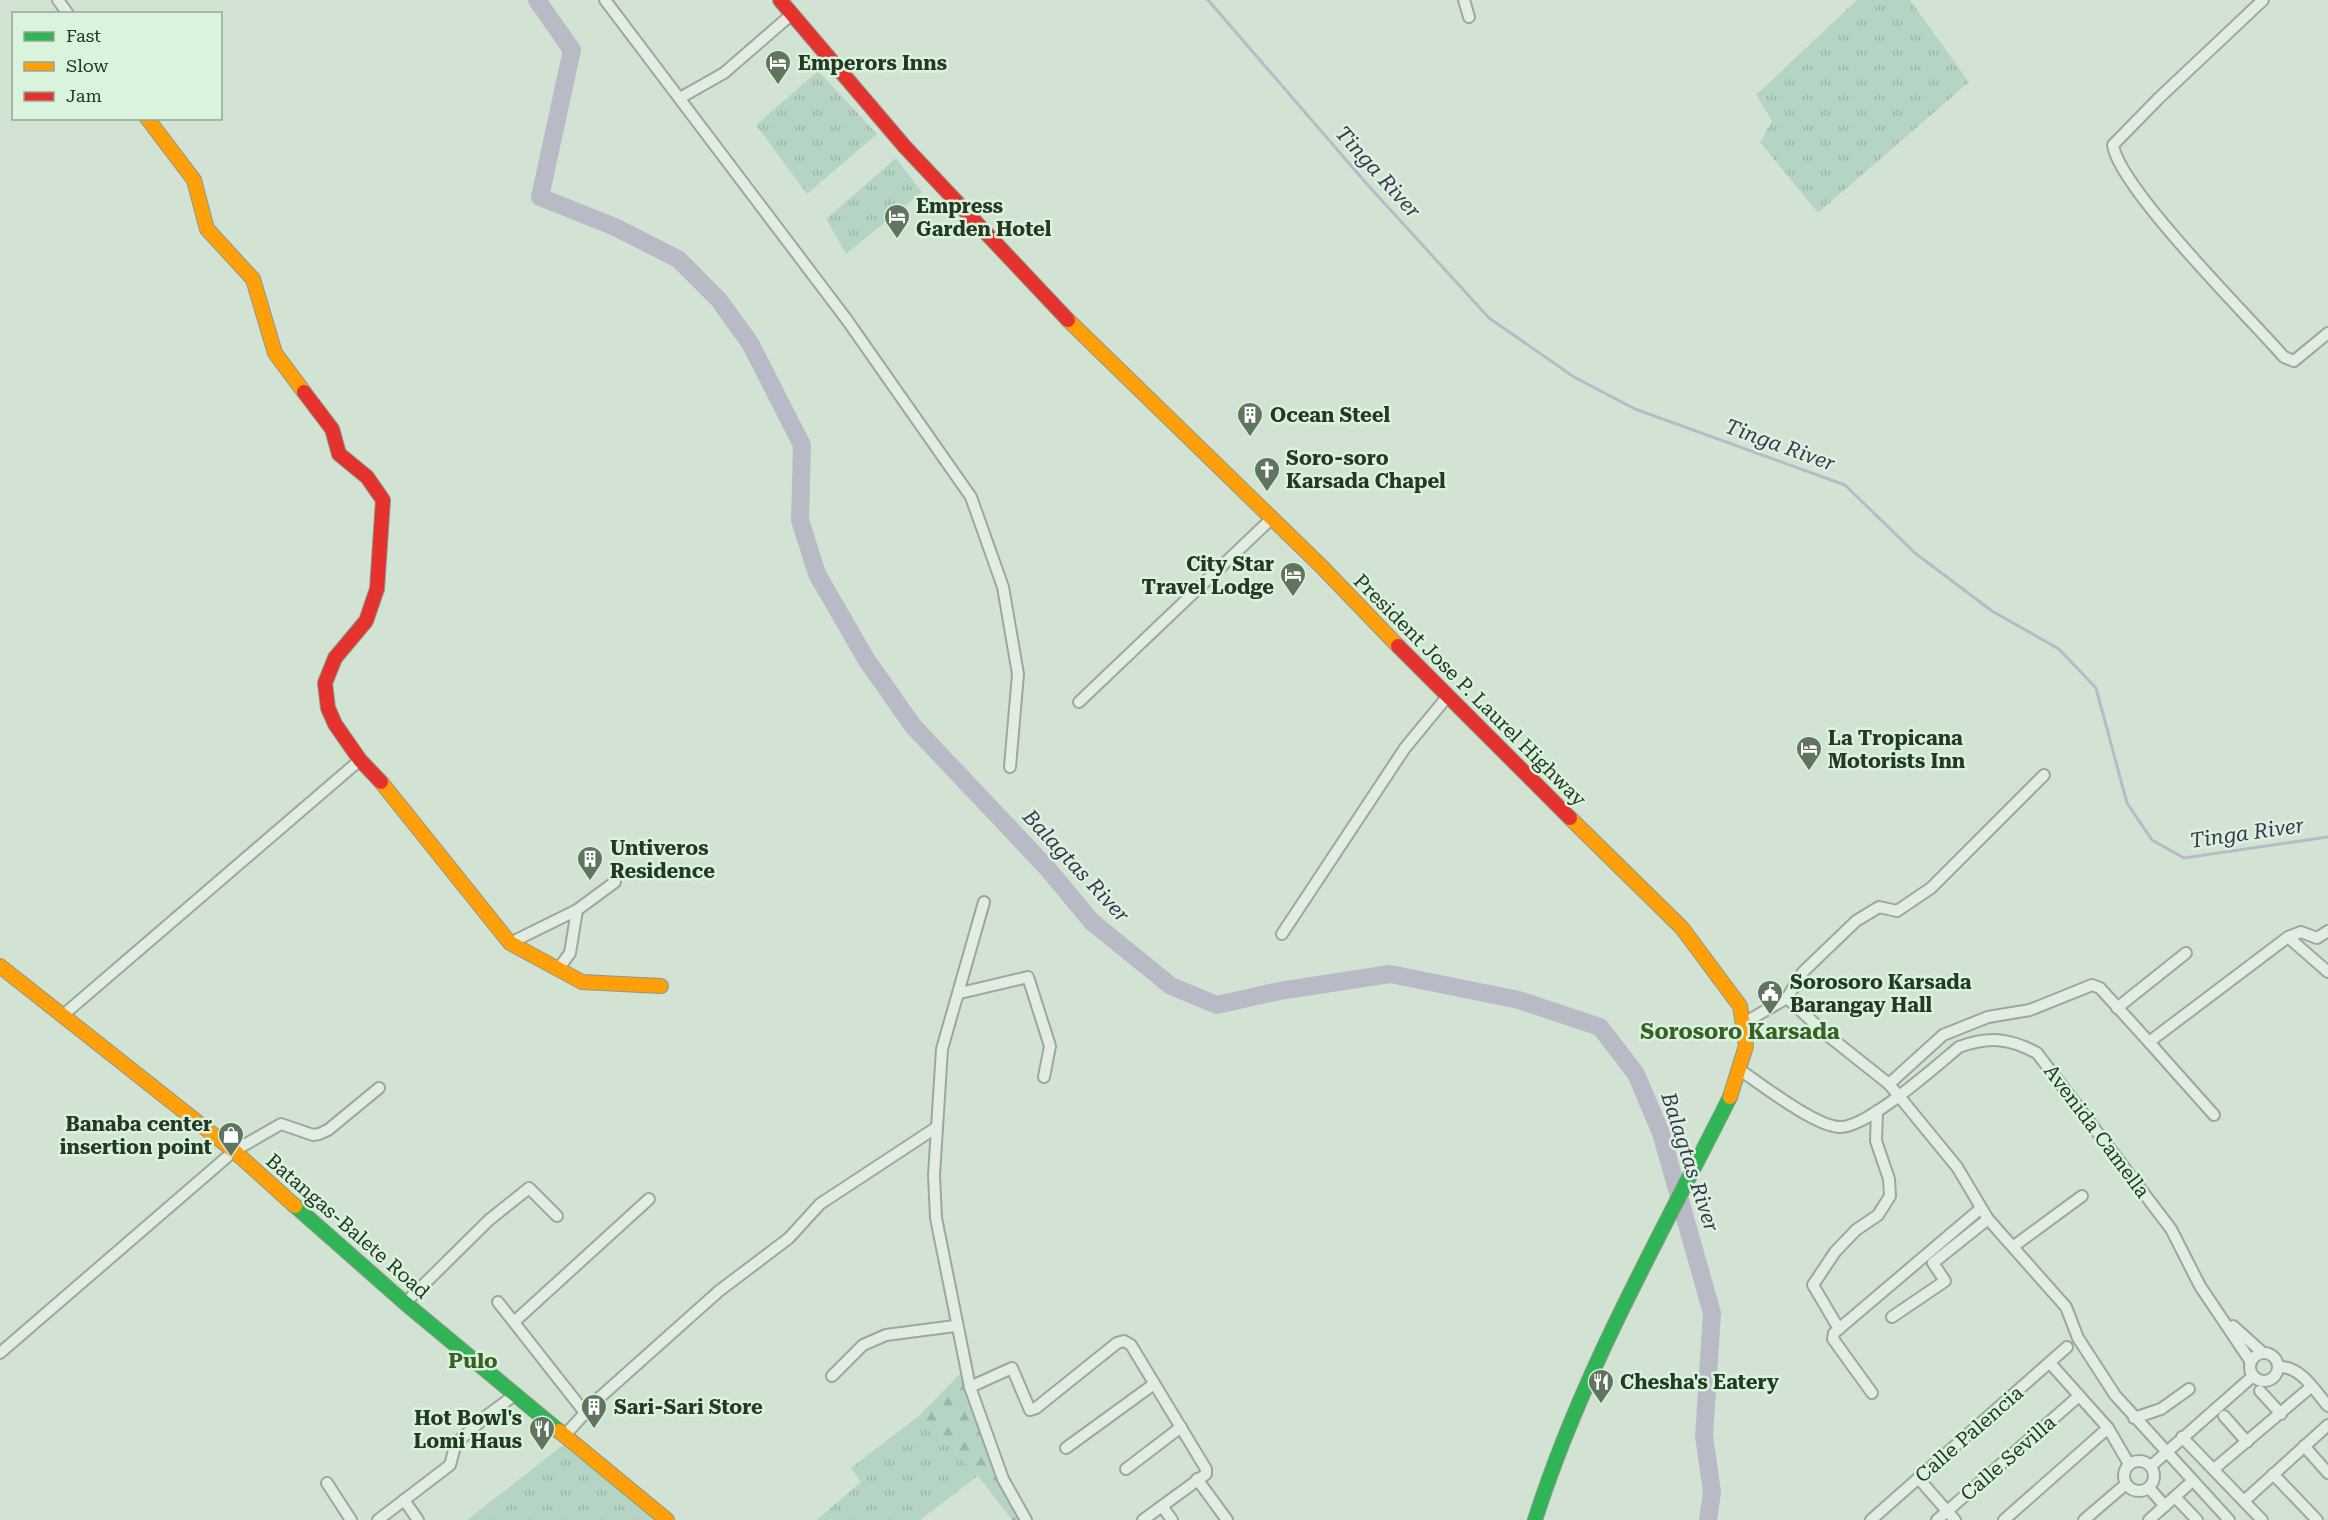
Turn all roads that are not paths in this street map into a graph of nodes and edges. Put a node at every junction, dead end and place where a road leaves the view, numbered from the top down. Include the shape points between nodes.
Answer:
1 (605, 0) edge
2 (780, 0) edge
3 (1464, 0) edge
4 (2263, 0) edge
5 (792, 14) junction
6 (1469, 17) dead end
7 (680, 98) junction
8 (149, 120) edge
9 (2328, 333) edge
10 (1270, 519) junction
11 (1447, 697) junction
12 (1079, 702) dead end
13 (360, 760) junction
14 (1010, 767) dead end
15 (2044, 775) dead end
16 (615, 882) dead end
17 (984, 902) dead end
18 (577, 910) junction
19 (2328, 931) edge
20 (1282, 934) dead end
21 (2288, 937) junction
22 (510, 943) junction
23 (2186, 953) dead end
24 (0, 966) edge
25 (559, 968) junction
26 (2328, 972) edge
27 (661, 986) dead end
28 (960, 993) junction
29 (1787, 998) junction
30 (2117, 1008) junction
31 (62, 1016) junction
32 (1744, 1023) junction
33 (2149, 1042) junction
34 (1740, 1070) junction
35 (1044, 1077) dead end
36 (1889, 1084) junction
37 (379, 1088) dead end
38 (1898, 1095) junction
39 (1877, 1111) junction
40 (2214, 1115) dead end
41 (937, 1127) junction
42 (234, 1151) junction
43 (2082, 1196) dead end
44 (649, 1199) dead end
45 (1980, 1209) junction
46 (557, 1216) dead end
47 (1988, 1219) junction
48 (2014, 1246) junction
49 (498, 1302) dead end
50 (405, 1303) junction
51 (1892, 1317) dead end
52 (2224, 1318) junction
53 (514, 1322) junction
54 (955, 1326) junction
55 (1839, 1329) junction
56 (2067, 1347) dead end
57 (0, 1353) edge
58 (2263, 1353) junction
59 (2251, 1362) junction
60 (2050, 1364) junction
61 (2279, 1367) junction
62 (832, 1376) dead end
63 (2253, 1376) junction
64 (1154, 1384) junction
65 (970, 1387) junction
66 (2312, 1387) junction
67 (2189, 1389) dead end
68 (2260, 1391) dead end
69 (1872, 1393) dead end
70 (516, 1394) junction
71 (2079, 1396) junction
72 (2328, 1406) edge
73 (586, 1414) junction
74 (2281, 1414) junction
75 (2224, 1416) dead end
76 (2134, 1418) junction
77 (2328, 1425) edge
78 (1181, 1427) junction
79 (2108, 1428) junction
80 (564, 1436) junction
81 (2182, 1437) junction
82 (2247, 1442) junction
83 (2304, 1446) junction
84 (1066, 1448) dead end
85 (2164, 1453) junction
86 (2129, 1464) junction
87 (2151, 1466) junction
88 (1126, 1469) dead end
89 (2214, 1469) junction
90 (2328, 1473) edge
91 (2274, 1474) junction
92 (1197, 1479) junction
93 (1919, 1479) junction
94 (327, 1484) dead end
95 (2126, 1484) junction
96 (2188, 1485) dead end
97 (2149, 1488) junction
98 (2175, 1497) junction
99 (404, 1500) junction
100 (2244, 1501) junction
101 (1162, 1506) junction
102 (2165, 1506) junction
103 (1947, 1511) junction
104 (351, 1520) edge
105 (378, 1520) edge
106 (418, 1520) edge
107 (667, 1520) edge
108 (1026, 1520) edge
109 (1143, 1520) edge
110 (1172, 1520) edge
111 (1227, 1520) edge
112 (1535, 1520) edge
113 (1871, 1520) edge
114 (1937, 1520) edge
115 (1955, 1520) edge
116 (2004, 1520) edge
117 (2084, 1520) edge
118 (2149, 1520) edge
119 (2197, 1520) edge
120 (2229, 1520) edge
121 (2262, 1520) edge
122 (2317, 1520) edge

1 - 7 street
2 - 5 main road, President Jose P. Laurel Highway
3 - 6 street
4 - 9 street via 2113,146 2114,156 2178,240 2284,357 2294,361
5 - 7 street via 724,73
5 - 10 main road, President Jose P. Laurel Highway via 1001,252
7 - 14 street via 847,320 971,497 1003,587 1018,674
8 - 13 main road via 194,180 207,229 253,279 275,353 332,429 339,454 367,477 383,500 377,589 366,621 335,658 325,683 328,708
10 - 11 main road, President Jose P. Laurel Highway via 1321,566
10 - 12 street
11 - 20 street via 1405,748
11 - 32 main road, President Jose P. Laurel Highway via 1682,928 1740,1006
13 - 22 main road via 387,788
13 - 31 street
15 - 29 street via 1931,888 1897,911 1879,907 1856,921 1803,972
16 - 18 street
17 - 28 street
18 - 22 street
18 - 25 street via 570,953
19 - 21 street via 2317,938 2301,932
21 - 26 street
21 - 33 street
22 - 25 main road
23 - 30 street
24 - 31 main road, Batangas-Balete Road
25 - 27 main road via 582,982
28 - 35 street via 1028,977 1050,1046
28 - 41 street via 942,1049
29 - 32 street
29 - 36 street
30 - 33 street
30 - 36 street via 2100,988 2092,985 2030,1010 1988,1017 1942,1035
31 - 42 main road, Batangas-Balete Road
32 - 34 main road, President Jose P. Laurel Highway via 1746,1046
33 - 40 street
34 - 39 street, Avenida Camella via 1820,1122 1839,1127 1853,1125
34 - 112 main road, President Jose P. Laurel Highway via 1555,1457
36 - 38 street
37 - 42 street via 328,1130 313,1135 281,1124
38 - 39 street, Avenida Camella
38 - 45 street via 1957,1167
38 - 52 street, Avenida Camella via 1959,1047 1974,1041 2007,1040 2037,1053 2171,1229 2200,1286
39 - 55 street via 1876,1142 1889,1179 1890,1196 1878,1215 1835,1252 1813,1285
41 - 54 street via 936,1218
41 - 73 street via 820,1204 789,1238 719,1292
42 - 50 main road, Batangas-Balete Road
42 - 57 street
43 - 48 street
44 - 53 street
45 - 47 street
45 - 55 street
46 - 50 street via 530,1188 489,1220
47 - 48 street
47 - 51 street via 1933,1263 1946,1281
48 - 76 street via 2066,1306 2078,1338 2097,1370
49 - 53 street
50 - 70 main road, Batangas-Balete Road
52 - 58 street, Avenida Camella
52 - 59 street, Avenida Camella
53 - 73 street
54 - 62 street via 886,1335 863,1345
54 - 65 street
55 - 69 street via 1833,1339
56 - 60 street, Calle Palencia
58 - 59 street
58 - 61 street via 2275,1357
59 - 63 street
60 - 71 street
60 - 93 street, Calle Palencia
61 - 63 street via 2269,1381
61 - 66 street via 2293,1369
63 - 81 street
64 - 65 street via 1124,1341 1117,1342 1030,1410 1012,1368
64 - 78 street
64 - 84 street
65 - 108 street via 1003,1479
66 - 72 street
66 - 74 street
67 - 76 street via 2161,1409
68 - 74 street
70 - 80 main road, Batangas-Balete Road
70 - 99 street via 456,1443 450,1465
71 - 79 street
71 - 103 street, Calle Sevilla
73 - 80 street
74 - 82 street
75 - 82 street
76 - 85 street
77 - 83 street
78 - 88 street
78 - 92 street via 1206,1469 1206,1474
79 - 86 street
79 - 116 street
80 - 107 main road, Batangas-Balete Road
81 - 85 street
81 - 89 street
82 - 89 street
83 - 90 street
83 - 91 street
85 - 87 street
85 - 120 street
86 - 87 street via 2140,1460
86 - 95 street via 2125,1470
87 - 97 street via 2155,1478
89 - 100 street
91 - 100 street
91 - 122 street
92 - 101 street
92 - 111 street
93 - 103 street
93 - 113 street, Calle Palencia
94 - 104 street
95 - 97 street via 2135,1491
95 - 117 street
96 - 98 street
97 - 102 street
98 - 102 street
98 - 119 street
99 - 105 street
99 - 106 street
100 - 121 street
101 - 109 street
101 - 110 street
102 - 118 street
103 - 114 street, Calle Sevilla
103 - 115 street

